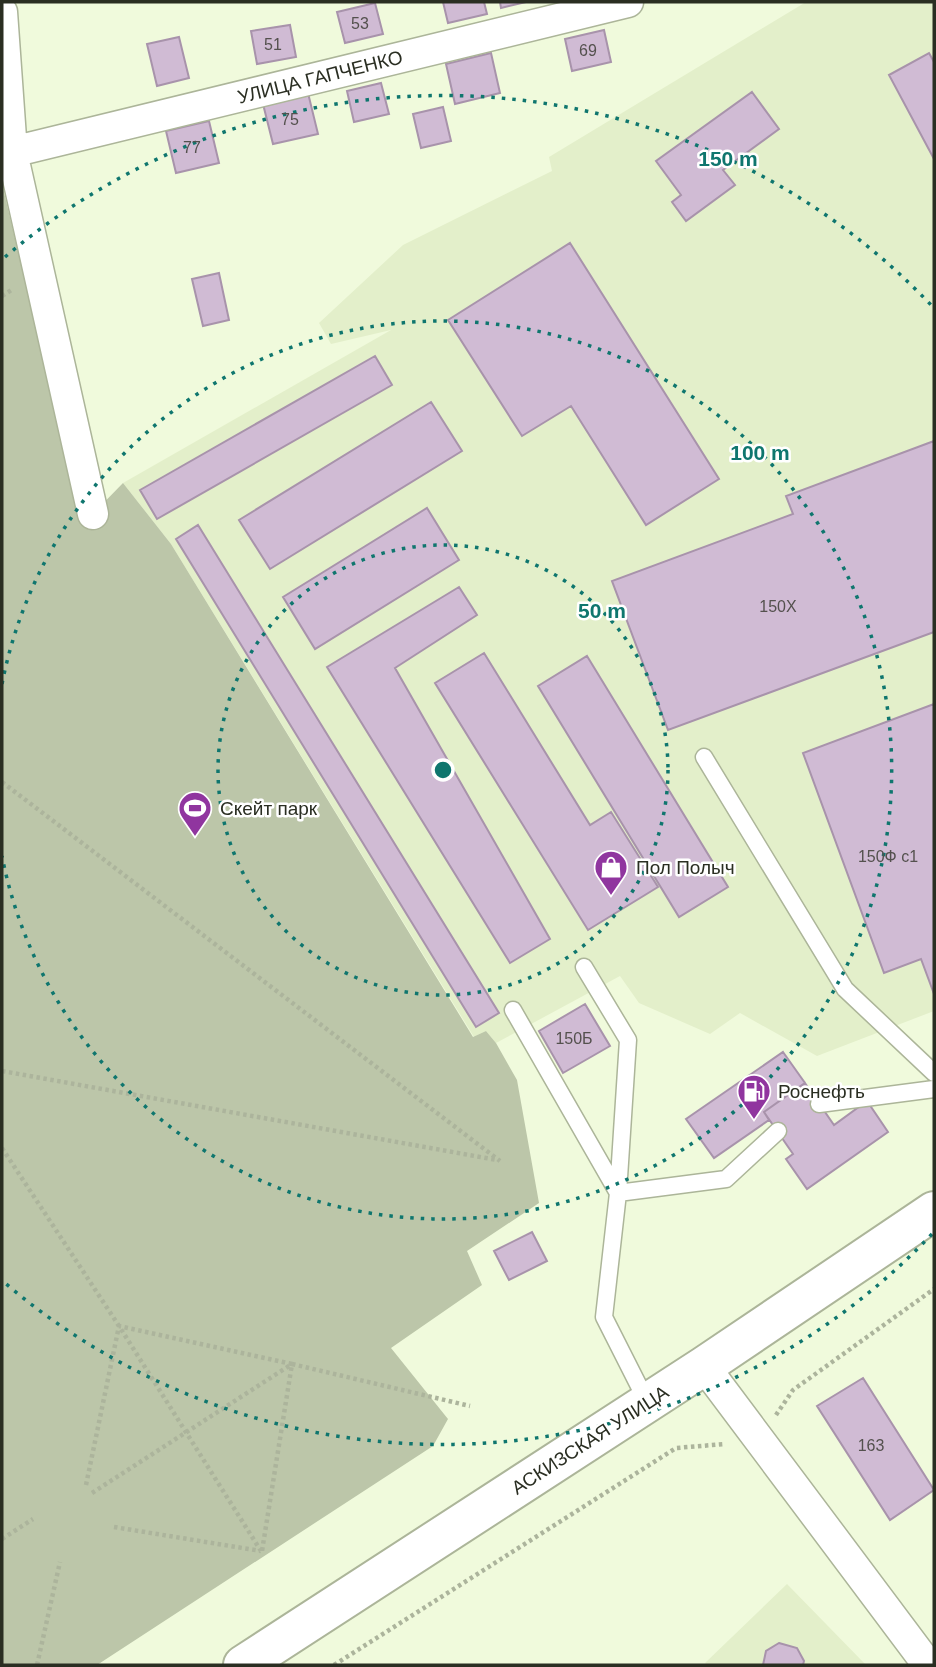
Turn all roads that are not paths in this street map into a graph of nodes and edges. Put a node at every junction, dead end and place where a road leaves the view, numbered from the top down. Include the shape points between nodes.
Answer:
1 (628, 2) edge
2 (2, 12) edge
3 (12, 152) junction
4 (93, 514) dead end
5 (704, 757) dead end
6 (584, 967) dead end
7 (513, 1010) dead end
8 (934, 1073) edge
9 (934, 1089) edge
10 (819, 1104) dead end
11 (778, 1131) dead end
12 (618, 1193) junction
13 (934, 1211) edge
14 (704, 1366) junction
15 (648, 1403) junction
16 (243, 1665) edge
17 (928, 1665) edge

1 - 3 street, УЛИЦА ГАПЧЕНКО
2 - 3 street
3 - 4 street
5 - 8 lane via 845,989
6 - 12 lane via 628,1040
7 - 12 lane
9 - 10 lane
11 - 12 lane via 726,1179
12 - 15 lane via 604,1317
13 - 14 main road, АСКИЗСКАЯ УЛИЦА
14 - 15 main road, АСКИЗСКАЯ УЛИЦА
14 - 17 street
15 - 16 main road, АСКИЗСКАЯ УЛИЦА

